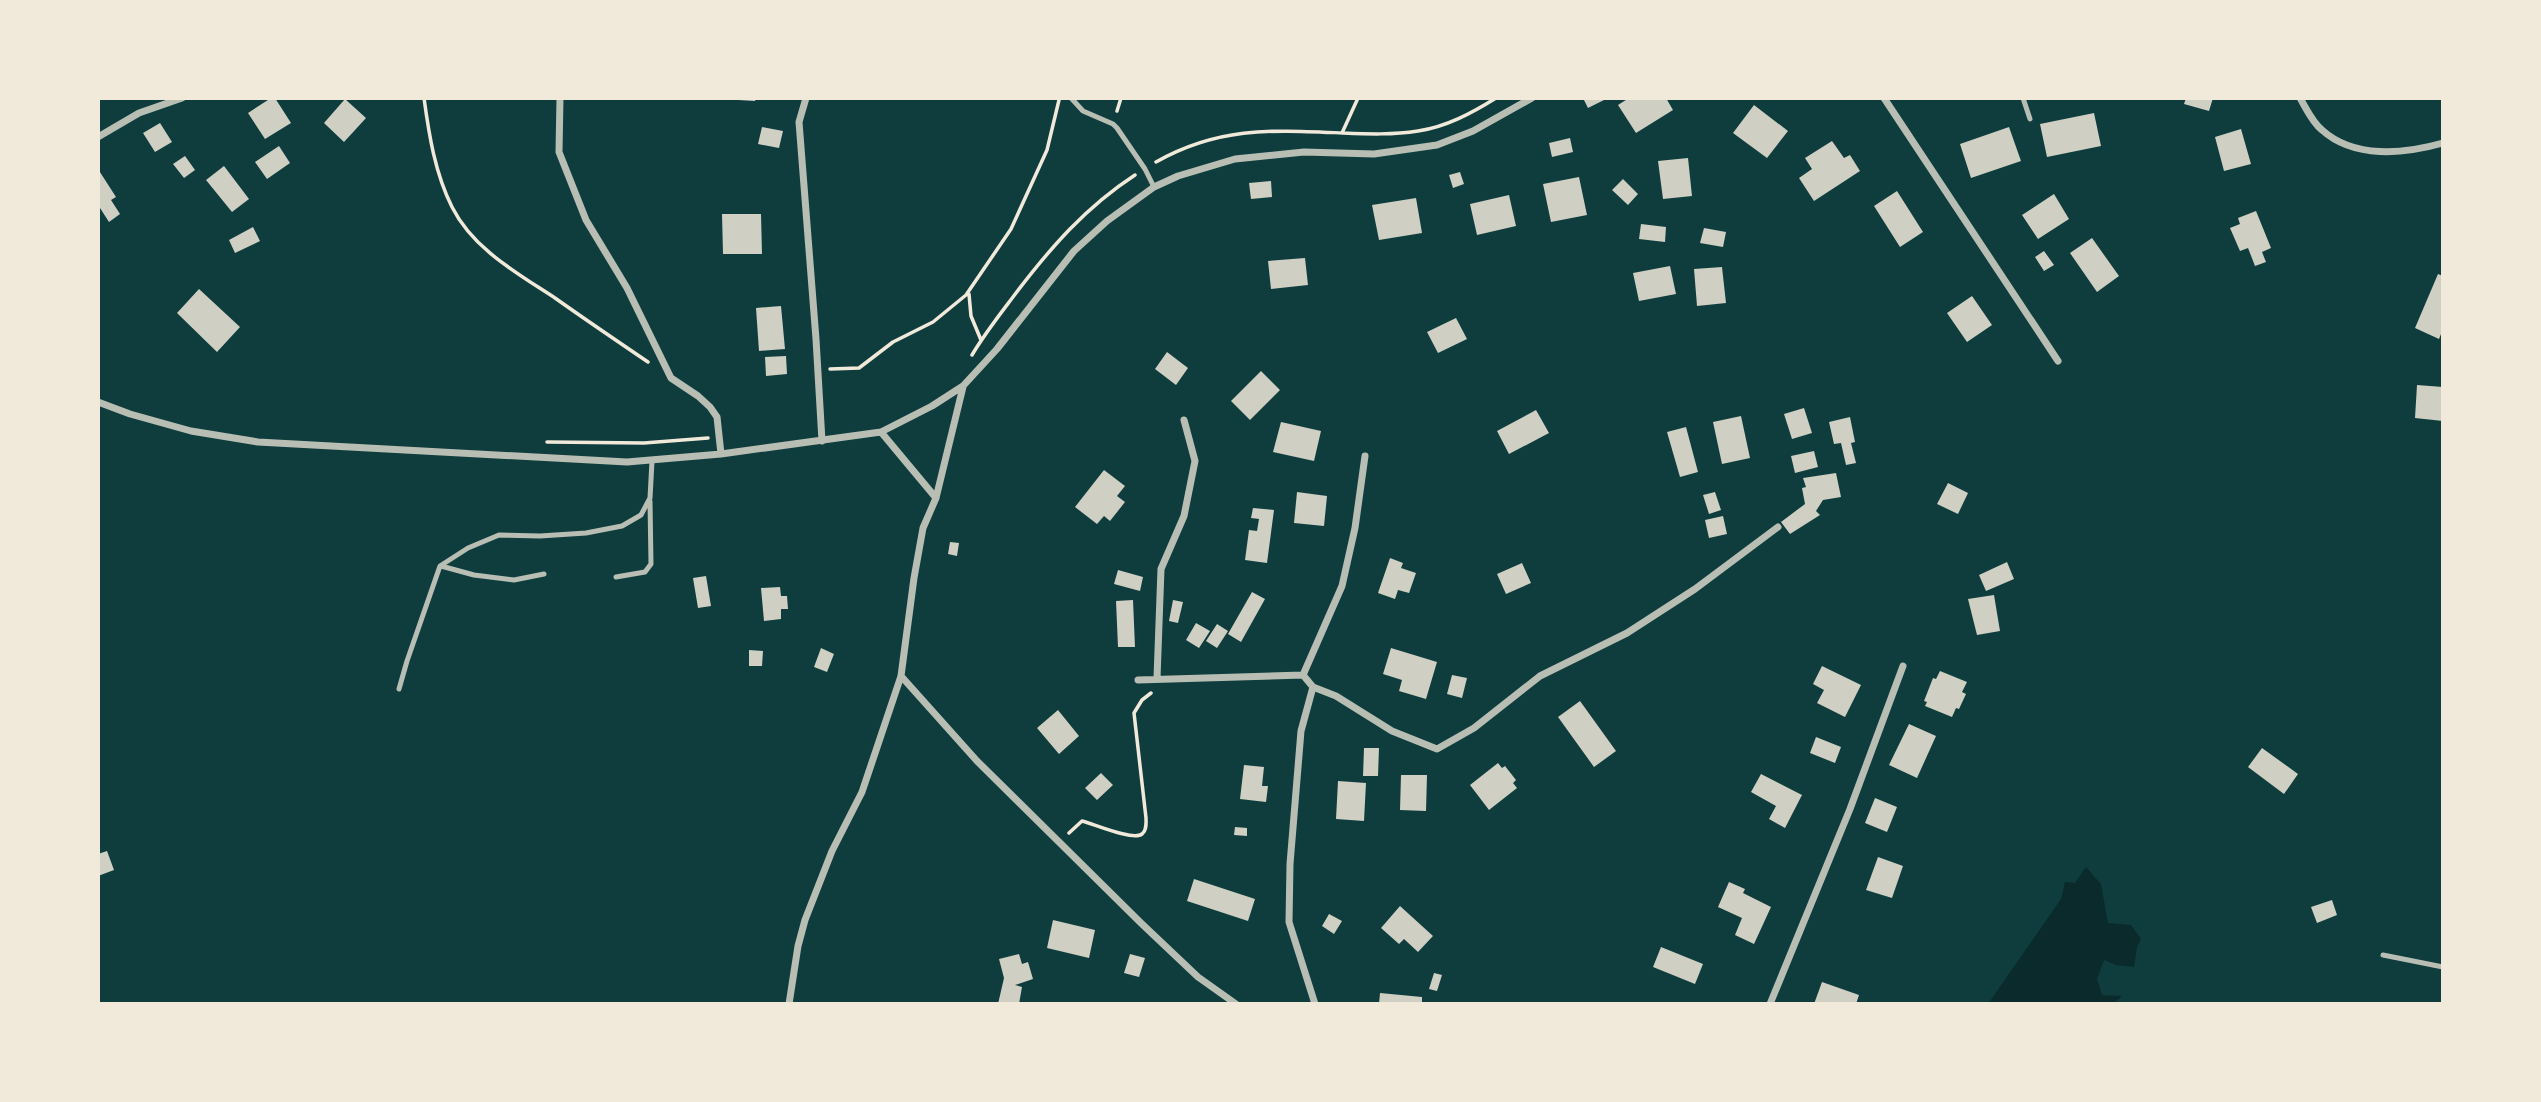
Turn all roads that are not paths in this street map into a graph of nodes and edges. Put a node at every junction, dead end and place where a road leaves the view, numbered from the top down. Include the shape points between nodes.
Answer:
1 (183, 98) edge
2 (560, 98) edge
3 (806, 98) edge
4 (1071, 98) edge
5 (1532, 98) edge
6 (1884, 98) edge
7 (2023, 98) edge
8 (2300, 98) edge
9 (2030, 119) dead end
10 (98, 137) edge
11 (2443, 143) edge
12 (1154, 187) junction
13 (2058, 361) dead end
14 (963, 386) junction
15 (98, 402) edge
16 (1184, 421) dead end
17 (881, 432) junction
18 (822, 441) junction
19 (721, 454) junction
20 (1365, 456) dead end
21 (652, 460) junction
22 (650, 498) junction
23 (936, 498) junction
24 (1778, 527) dead end
25 (440, 566) junction
26 (544, 574) dead end
27 (616, 577) dead end
28 (1903, 666) dead end
29 (1303, 675) junction
30 (901, 676) junction
31 (1157, 678) junction
32 (1138, 680) dead end
33 (1313, 687) junction
34 (400, 689) dead end
35 (2383, 956) dead end
36 (2443, 967) edge
37 (789, 1004) edge
38 (1236, 1004) edge
39 (1315, 1004) edge
40 (1770, 1004) edge

1 - 10 street via 139,113
2 - 19 street via 559,152 586,220 627,288 671,378 717,417
3 - 18 street via 799,122
4 - 12 lane via 1083,111 1113,124
5 - 12 street via 1437,145 1374,154 1304,152 1235,159
6 - 13 street
7 - 9 lane
8 - 11 street via 2320,130 2345,146 2372,151
12 - 14 street via 1074,251
14 - 17 street
14 - 23 street
15 - 21 street via 191,431 258,442
16 - 31 street via 1195,461 1184,516 1161,569
17 - 18 street
17 - 23 street
18 - 19 street
19 - 21 street
20 - 29 street via 1342,586
21 - 22 lane
22 - 25 lane via 641,515 622,526 586,533 499,535
22 - 27 lane via 651,564 645,572
23 - 30 street via 923,528
24 - 33 street via 1695,589 1627,633 1540,676 1474,728 1437,749 1392,731
25 - 26 lane via 514,580
25 - 34 lane
28 - 40 street
29 - 31 street
29 - 33 street
30 - 37 street via 862,792 805,920
30 - 38 street via 977,761 1198,977
31 - 32 street
33 - 39 street via 1301,731 1289,922
35 - 36 lane

